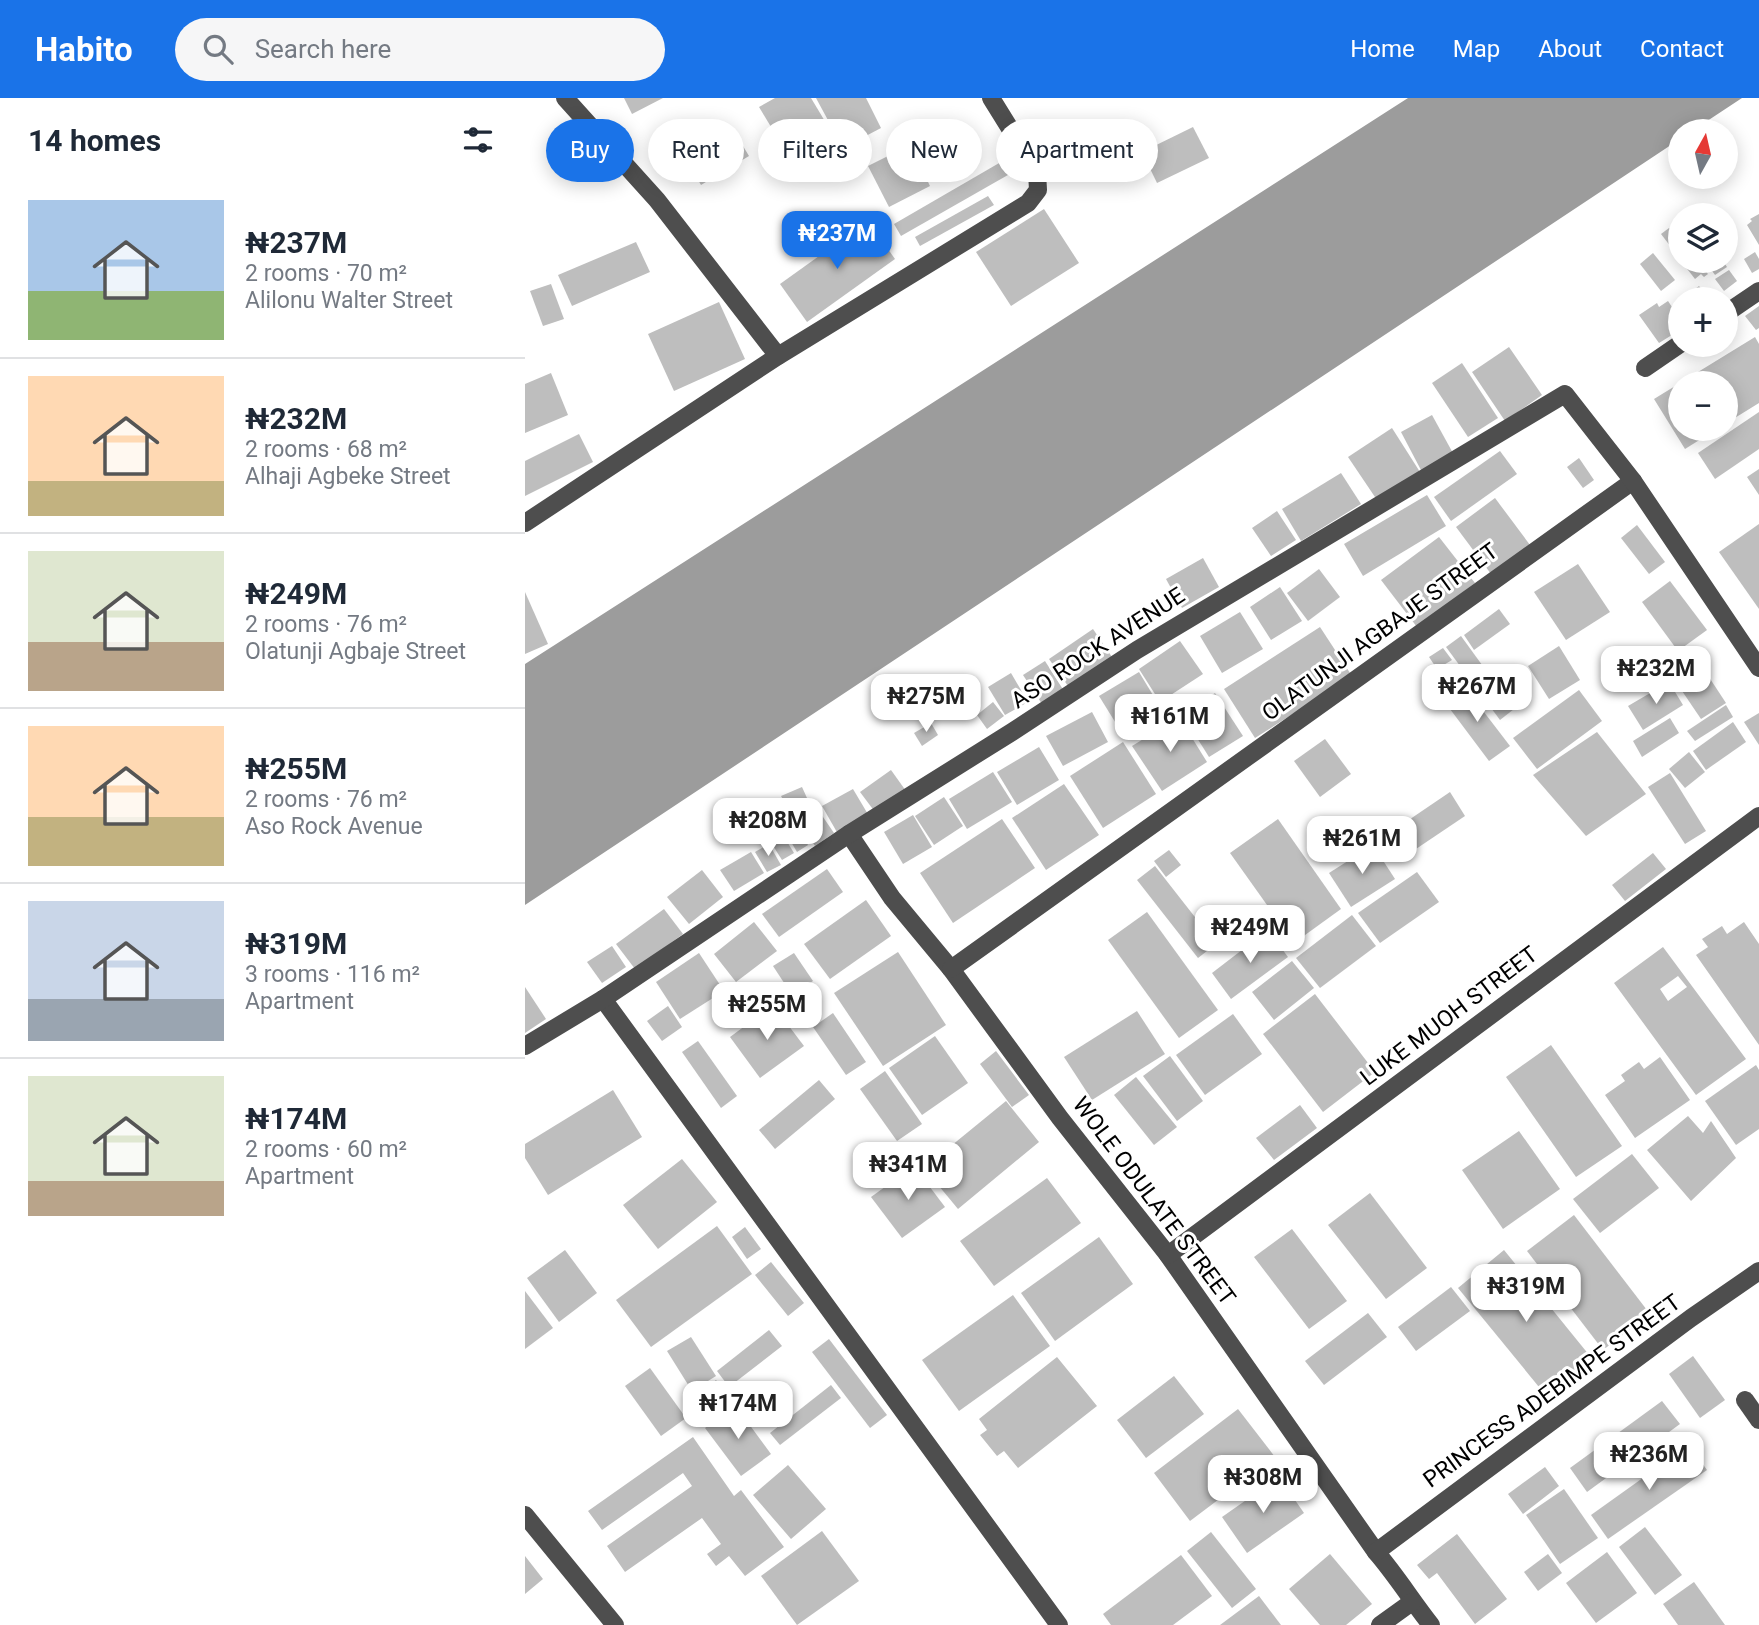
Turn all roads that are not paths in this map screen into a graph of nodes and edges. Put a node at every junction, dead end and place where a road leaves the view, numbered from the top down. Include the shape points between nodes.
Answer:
1 (565, 98) edge
2 (991, 98) edge
3 (1759, 291) edge
4 (1738, 305) edge
5 (1668, 352) edge
6 (778, 356) junction
7 (1645, 368) dead end
8 (1633, 481) junction
9 (525, 523) edge
10 (1759, 668) edge
11 (1759, 816) edge
12 (849, 834) junction
13 (951, 970) junction
14 (603, 999) junction
15 (525, 1046) edge
16 (1168, 1255) junction
17 (1759, 1271) edge
18 (1745, 1400) dead end
19 (1759, 1420) edge
20 (525, 1515) edge
21 (1376, 1552) junction
22 (1412, 1602) junction
23 (615, 1625) edge
24 (1059, 1625) edge
25 (1380, 1625) edge
26 (1431, 1625) edge

1 - 6 street via 657,200
2 - 6 street via 1037,172 1038,190 1028,203
3 - 4 street
5 - 7 street
6 - 9 street
8 - 10 street
8 - 12 street, ASO ROCK AVENUE via 1565,394 1136,650
8 - 13 street, OLATUNJI AGBAJE STREET
11 - 16 street, LUKE MUOH STREET
12 - 13 street, WOLE ODULATE STREET via 892,898
12 - 14 street, ASO ROCK AVENUE
13 - 16 street, WOLE ODULATE STREET
14 - 15 street, ASO ROCK AVENUE
14 - 24 street
16 - 21 street, WOLE ODULATE STREET
17 - 21 street, PRINCESS ADEBIMPE STREET
18 - 19 street
20 - 23 street
21 - 22 street, WOLE ODULATE STREET
22 - 25 street
22 - 26 street, WOLE ODULATE STREET

